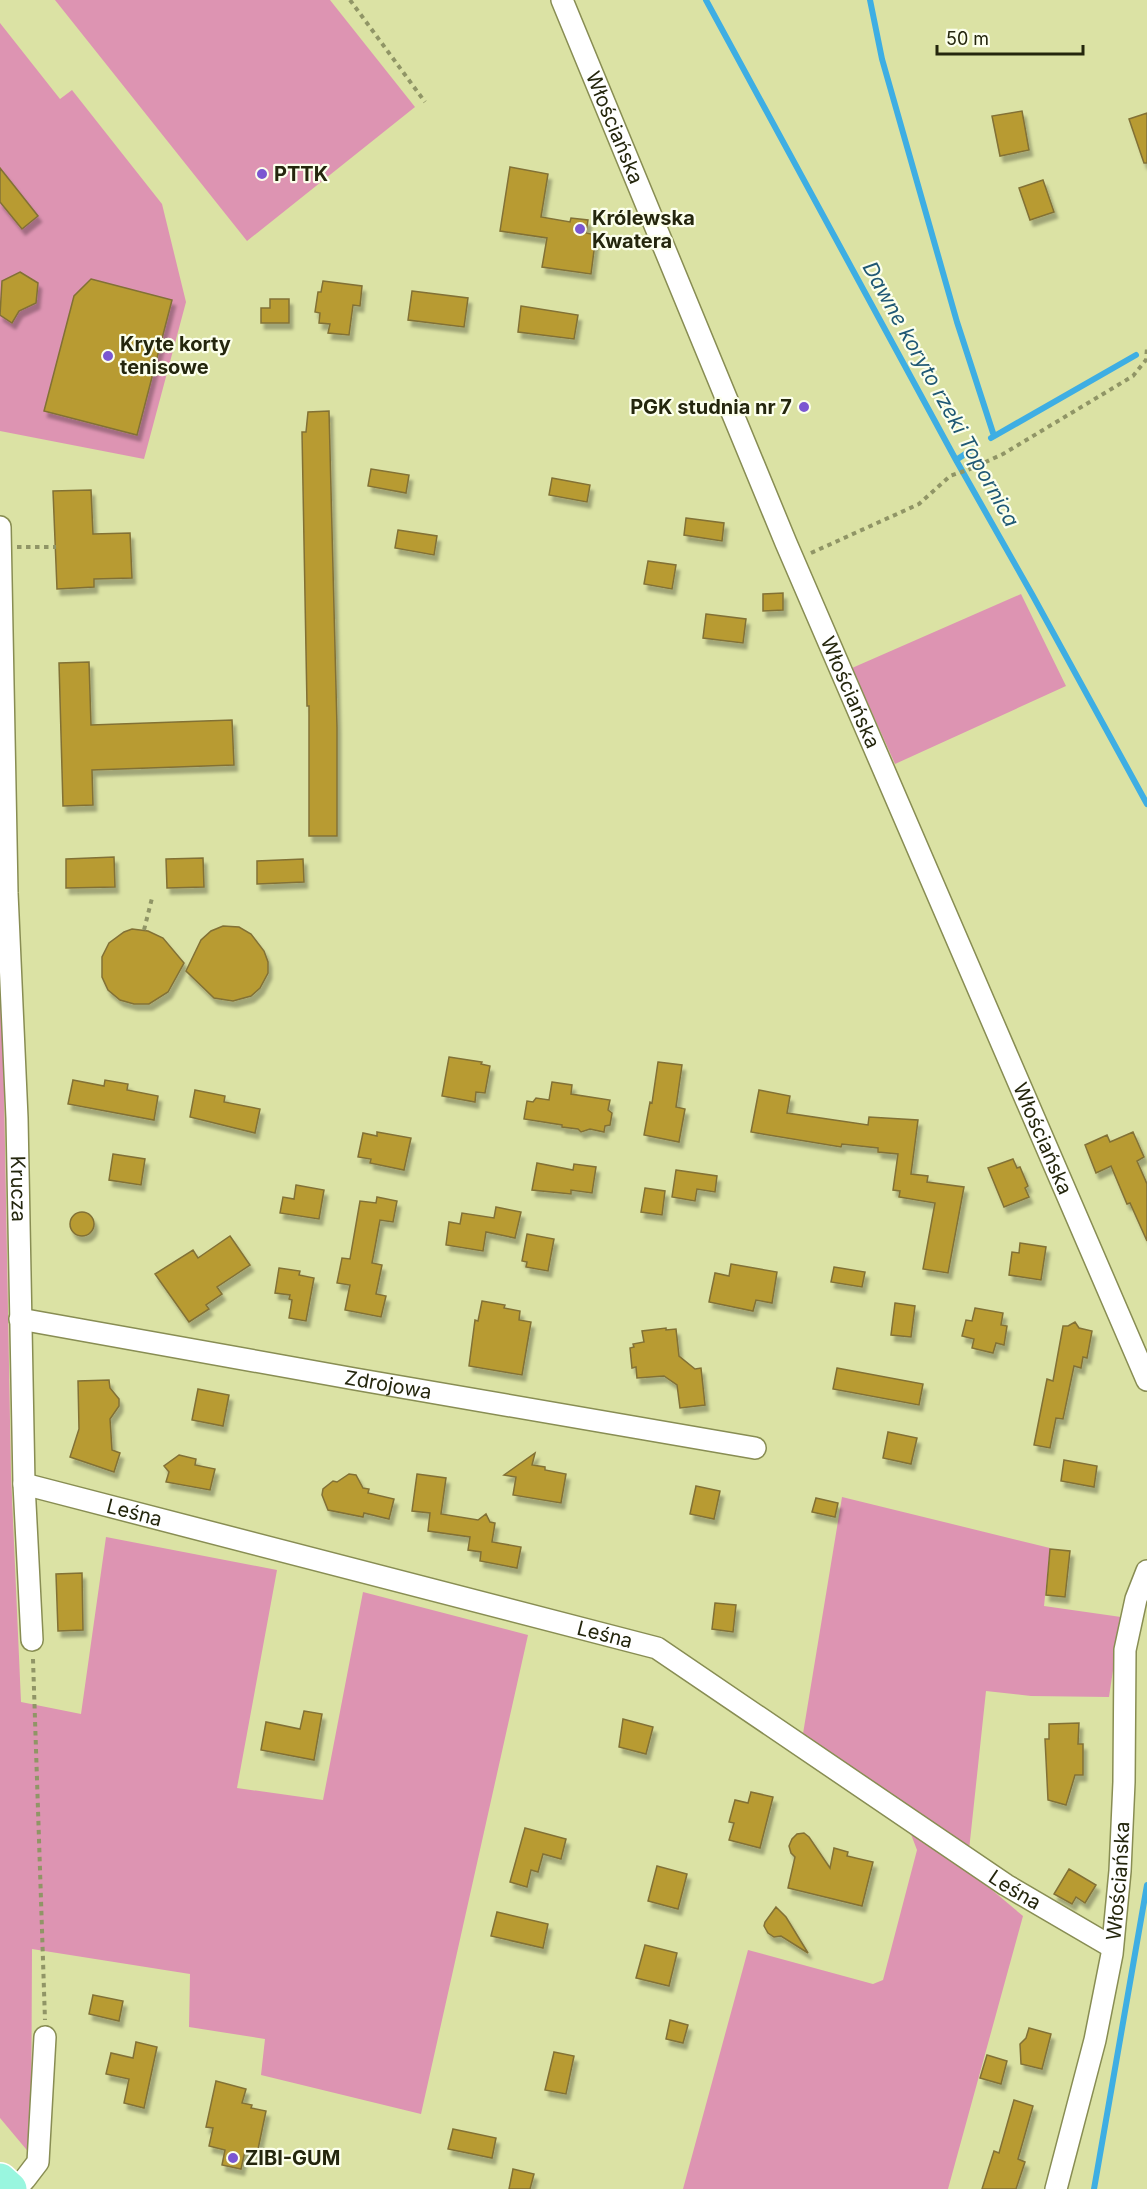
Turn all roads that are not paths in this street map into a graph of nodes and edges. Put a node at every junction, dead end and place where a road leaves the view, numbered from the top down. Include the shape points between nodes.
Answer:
1 (562, 0) edge
2 (0, 526) edge
3 (0, 548) edge
4 (4, 893) edge
5 (20, 1319) junction
6 (1147, 1380) edge
7 (755, 1448) dead end
8 (24, 1484) junction
9 (1147, 1570) edge
10 (32, 1640) road end
11 (1112, 1947) junction
12 (45, 2037) road end
13 (0, 2180) edge
14 (10, 2189) edge
15 (16, 2189) edge
16 (1056, 2189) edge

1 - 6 street, Włościańska via 794,561
2 - 3 street, Krucza
3 - 4 street, Krucza
4 - 5 street, Krucza via 17,1118
5 - 7 street, Zdrojowa
5 - 8 street, Krucza
8 - 10 street, Krucza
8 - 11 street, Leśna via 657,1648 1006,1885
9 - 11 street, Włościańska via 1125,1650 1121,1837
11 - 16 street, Włościańska via 1095,2040
12 - 15 street via 38,2162
13 - 14 main road

